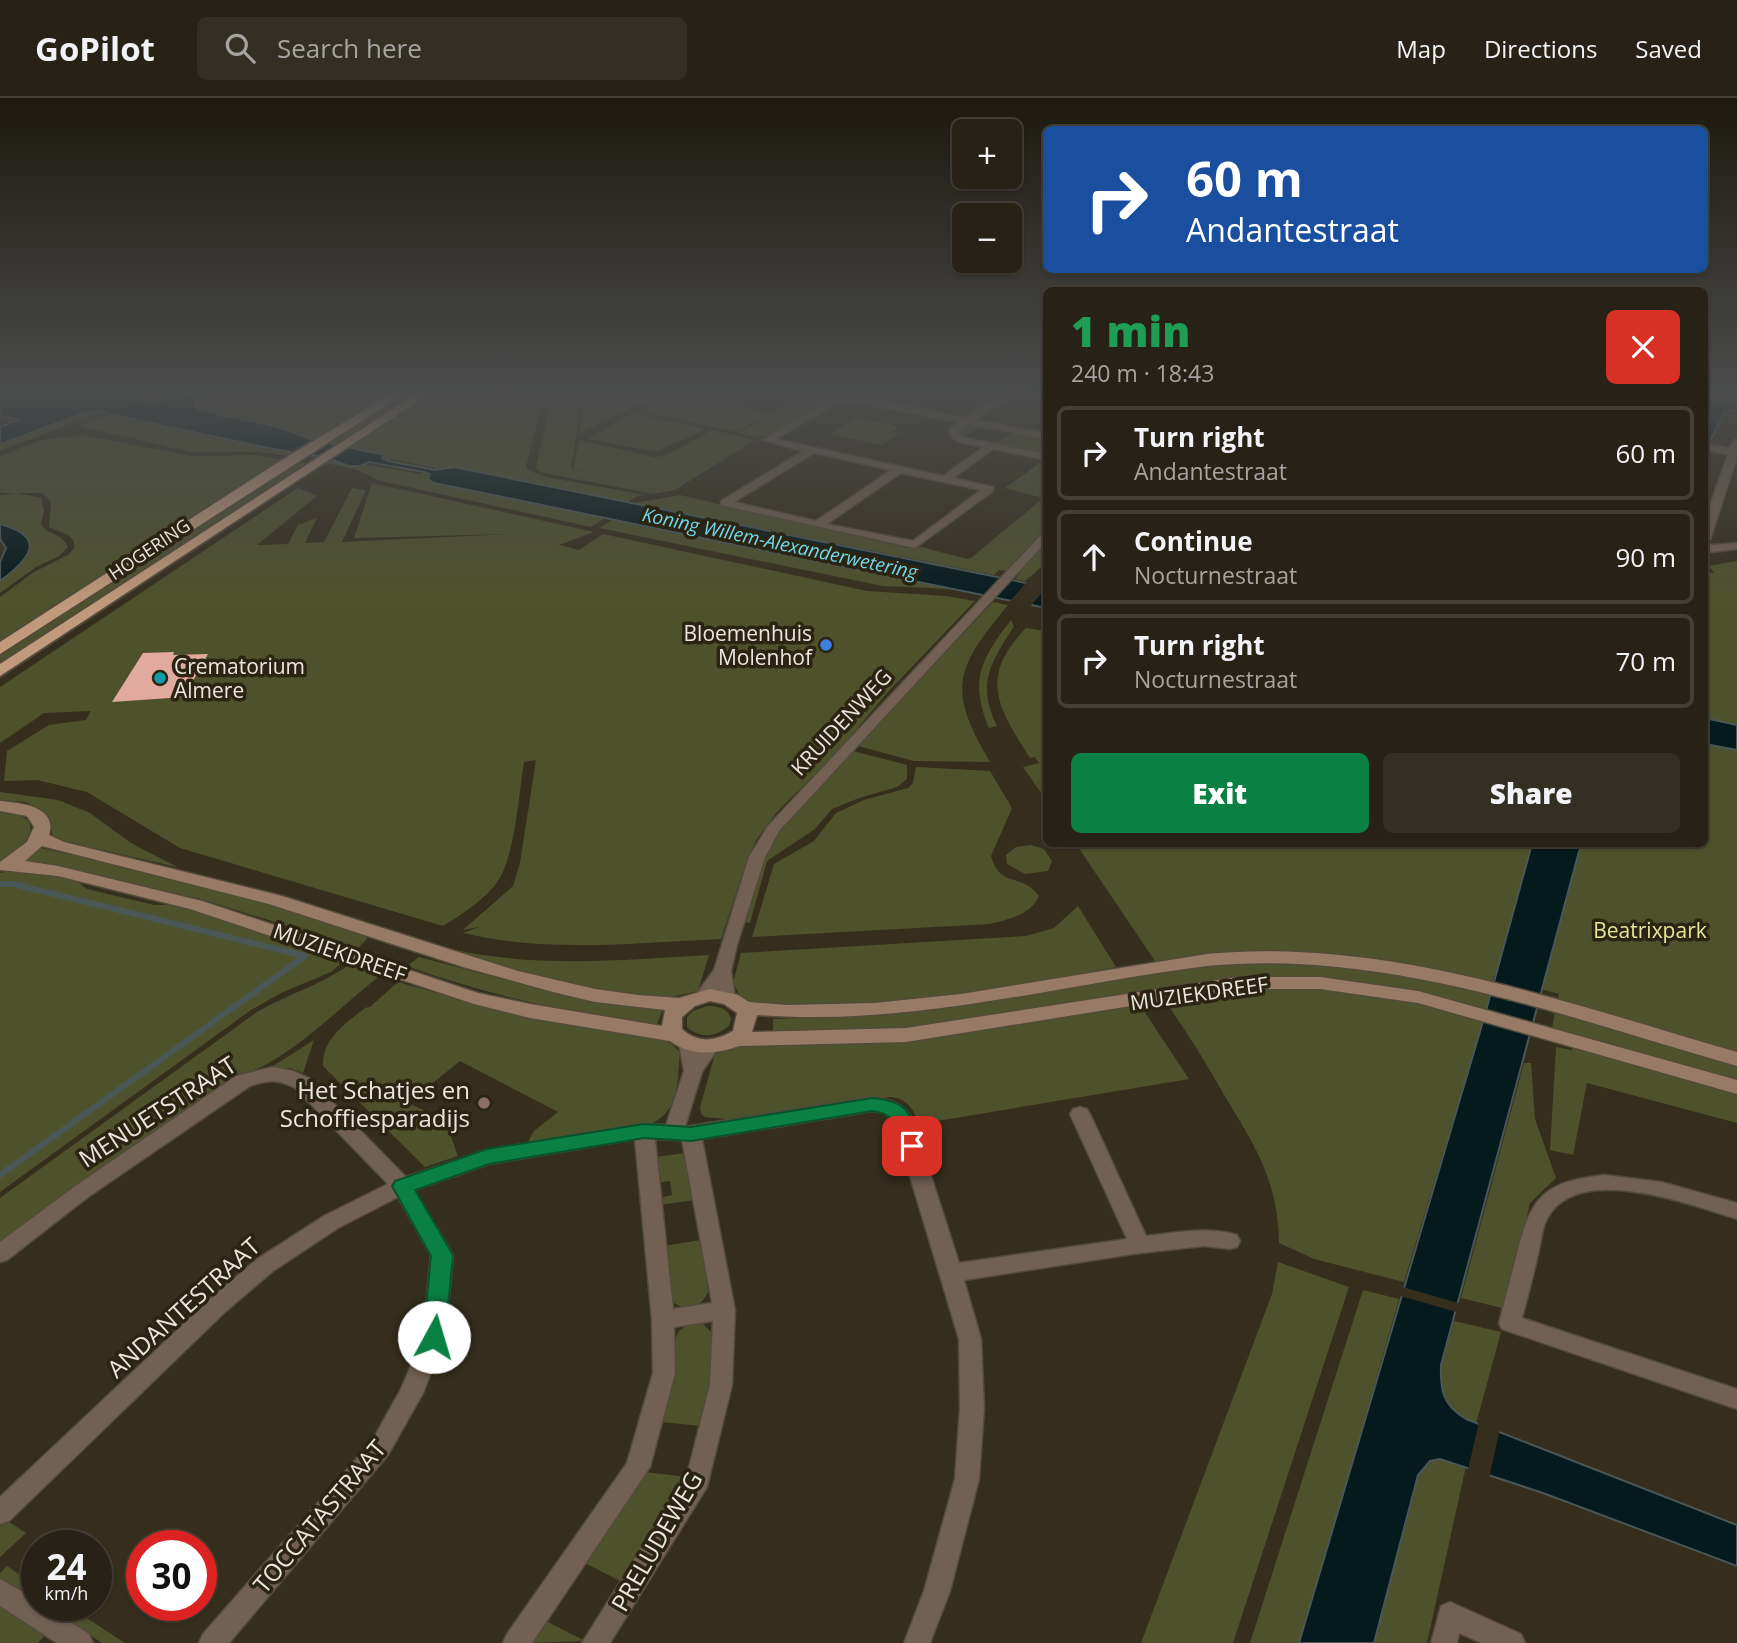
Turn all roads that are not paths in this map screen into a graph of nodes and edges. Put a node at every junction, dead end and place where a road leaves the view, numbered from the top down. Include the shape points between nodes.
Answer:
1 (284, 464) edge
2 (311, 464) edge
3 (790, 464) edge
4 (878, 464) edge
5 (966, 464) edge
6 (1731, 464) edge
7 (900, 469) junction
8 (945, 479) junction
9 (818, 525) junction
10 (1708, 529) edge
11 (1043, 539) edge
12 (1737, 546) edge
13 (1708, 548) edge
14 (0, 649) edge
15 (0, 671) edge
16 (0, 806) edge
17 (41, 837) junction
18 (3, 867) edge
19 (722, 971) junction
20 (704, 996) junction
21 (726, 997) junction
22 (681, 1005) junction
23 (744, 1008) junction
24 (681, 1039) junction
25 (733, 1040) junction
26 (710, 1046) junction
27 (1737, 1059) edge
28 (693, 1072) junction
29 (1737, 1087) edge
30 (1080, 1114) dead end
31 (644, 1131) junction
32 (683, 1133) junction
33 (402, 1186) junction
34 (1737, 1210) edge
35 (1230, 1241) dead end
36 (1140, 1245) junction
37 (0, 1254) edge
38 (951, 1272) junction
39 (724, 1310) junction
40 (663, 1320) junction
41 (1737, 1399) edge
42 (0, 1514) edge
43 (0, 1591) edge
44 (80, 1643) edge
45 (212, 1643) edge
46 (516, 1643) edge
47 (595, 1643) edge
48 (917, 1643) edge
49 (1444, 1643) edge
50 (1512, 1643) edge

1 - 14 highway, HOGERING
2 - 15 highway, HOGERING
3 - 9 street via 725,503
4 - 7 street
5 - 8 street
6 - 10 street
7 - 8 street
7 - 9 street
8 - 9 street via 989,489 915,545
11 - 19 street, KRUIDENWEG via 773,829 757,857
12 - 13 street
16 - 17 main road via 32,811 43,824
17 - 18 main road via 22,857
17 - 22 main road, MUZIEKDREEF via 59,846 248,891 513,977
18 - 24 main road, MUZIEKDREEF via 58,871 196,905 509,1007
19 - 20 street, KRUIDENWEG
19 - 21 street, KRUIDENWEG
20 - 21 main road
20 - 22 main road
21 - 23 main road
22 - 24 main road via 671,1020
23 - 25 main road via 747,1025
23 - 27 main road, MUZIEKDREEF via 857,1011 964,1000 1180,963 1246,957 1343,961 1430,974
24 - 26 main road
24 - 28 street, PRELUDEWEG
25 - 26 main road
25 - 29 main road, MUZIEKDREEF via 906,1035 1237,983 1320,983 1418,997
26 - 28 street, PRELUDEWEG
28 - 32 street, PRELUDEWEG
30 - 36 street
31 - 32 street, ANDANTESTRAAT
31 - 33 street, ANDANTESTRAAT via 487,1157
31 - 40 street
32 - 38 street, ANDANTESTRAAT via 872,1104 890,1106 904,1120
32 - 39 street, PRELUDEWEG
33 - 37 street, MENUETSTRAAT via 302,1083 283,1072 265,1073 243,1082 81,1192
33 - 42 street, ANDANTESTRAAT via 331,1222 265,1265
33 - 45 street, TOCCATASTRAAT via 442,1255 434,1337 411,1394 380,1448
34 - 41 street via 1658,1189 1604,1181 1556,1195 1538,1213 1510,1322
35 - 36 street via 1204,1238
36 - 38 street
38 - 48 street via 970,1339 967,1479 937,1591
39 - 40 street
39 - 47 street, PRELUDEWEG via 721,1385 698,1479
40 - 46 street via 664,1373 638,1467
43 - 44 street
49 - 50 street via 1450,1615

